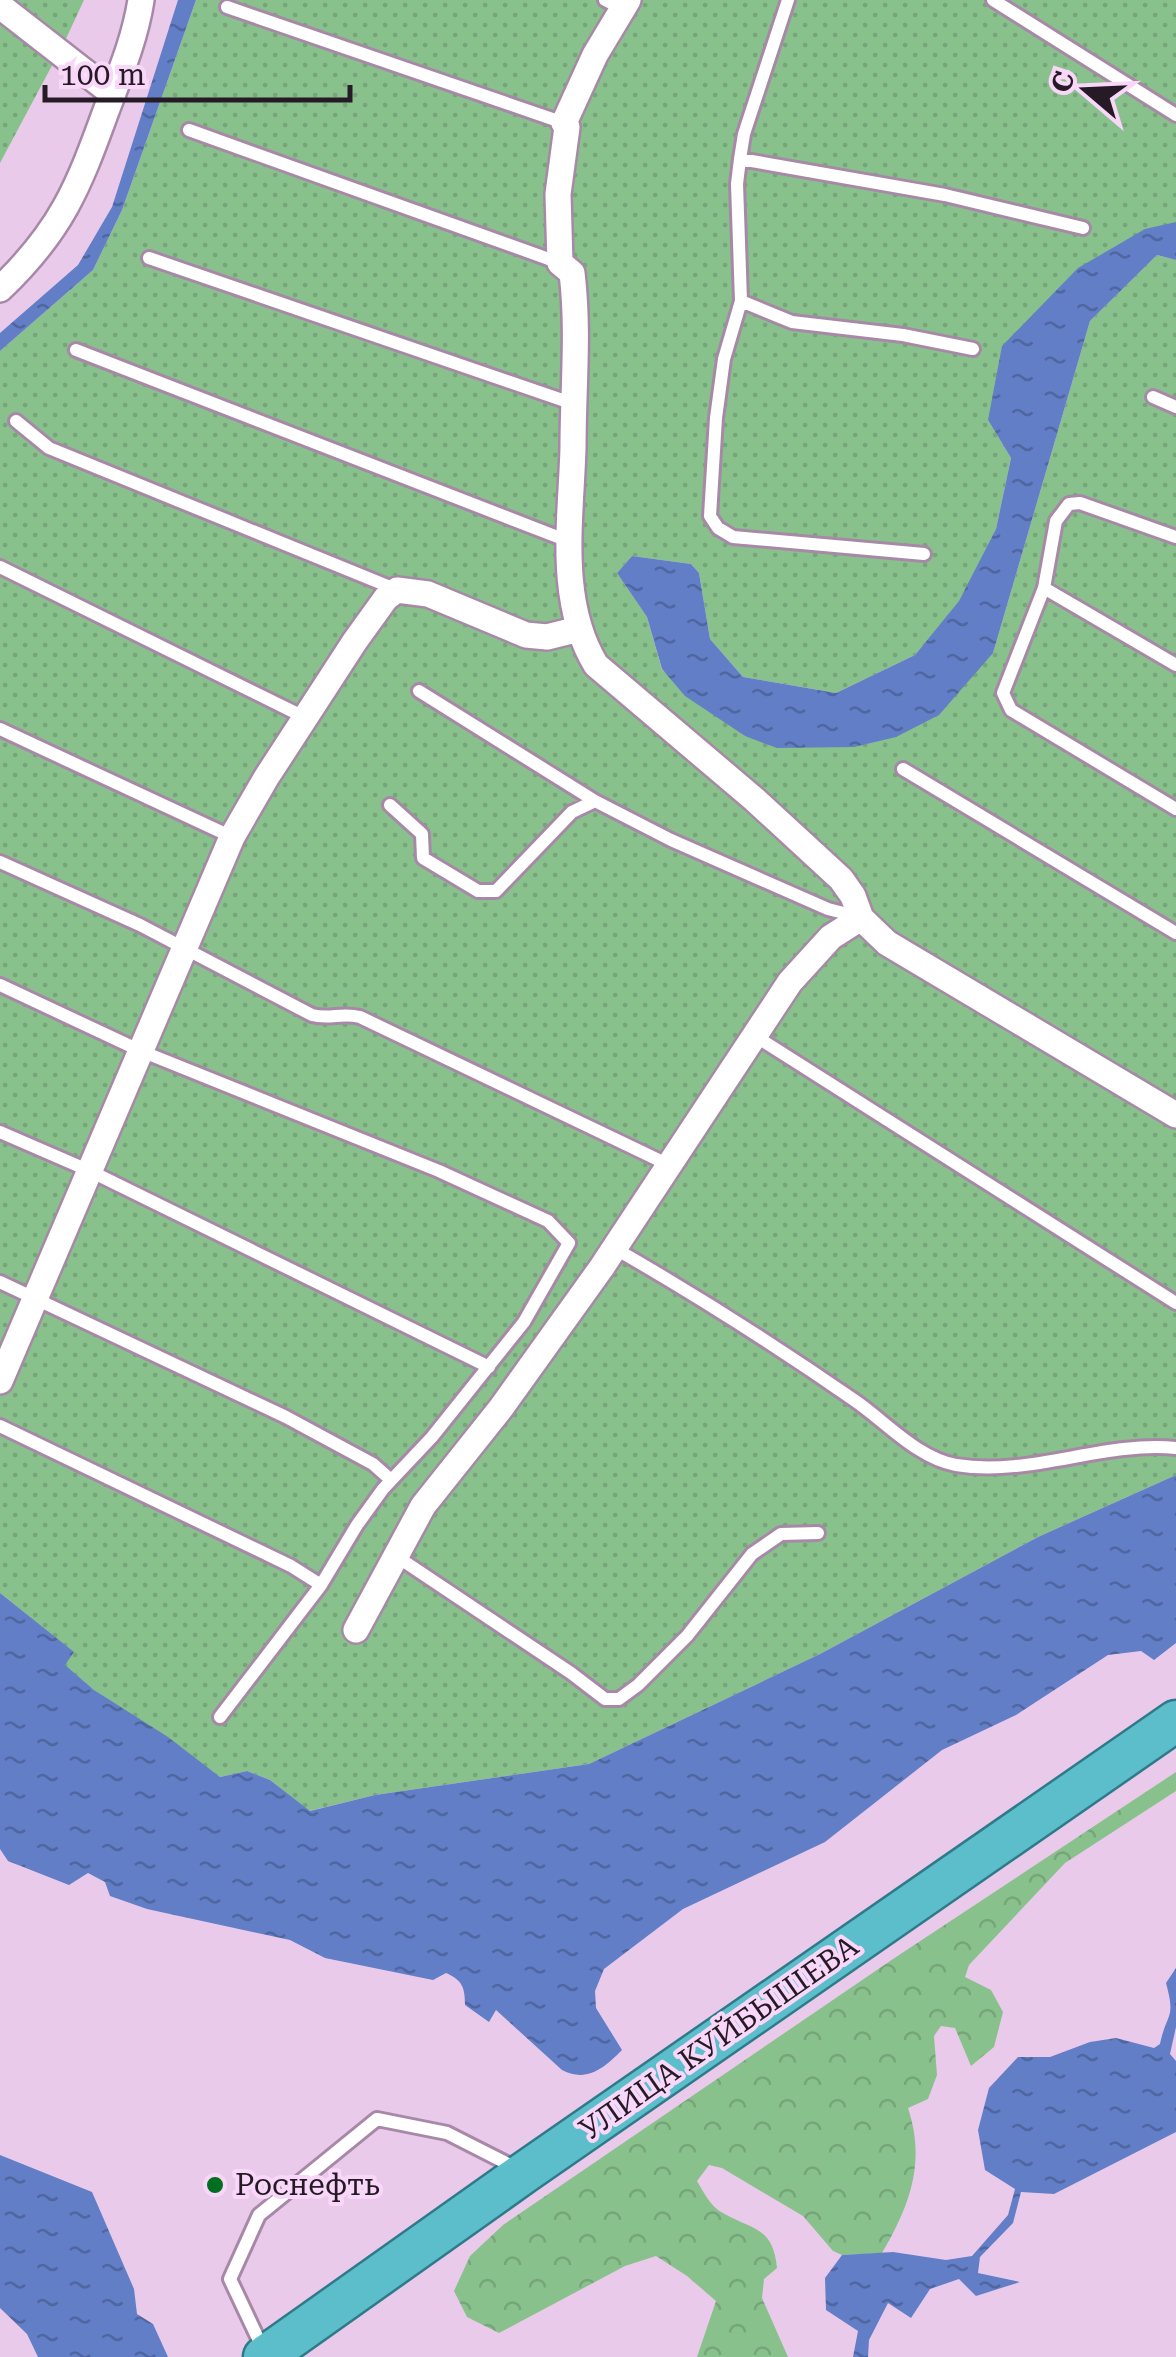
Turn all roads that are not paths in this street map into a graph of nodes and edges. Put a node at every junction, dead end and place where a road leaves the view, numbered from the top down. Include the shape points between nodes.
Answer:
1 (141, 0) edge
2 (788, 0) edge
3 (993, 0) edge
4 (619, 3) edge
5 (0, 6) edge
6 (227, 7) dead end
7 (113, 94) junction
8 (1176, 115) edge
9 (564, 123) junction
10 (189, 130) dead end
11 (740, 159) junction
12 (1082, 228) dead end
13 (150, 258) dead end
14 (560, 263) junction
15 (0, 290) edge
16 (740, 301) junction
17 (973, 349) dead end
18 (76, 350) dead end
19 (1153, 397) dead end
20 (572, 403) junction
21 (1176, 408) edge
22 (16, 421) dead end
23 (1176, 537) edge
24 (568, 542) junction
25 (924, 554) dead end
26 (0, 567) edge
27 (1044, 588) junction
28 (397, 590) junction
29 (579, 629) junction
30 (1176, 665) edge
31 (419, 691) dead end
32 (304, 718) junction
33 (0, 729) edge
34 (903, 769) dead end
35 (595, 801) junction
36 (390, 805) dead end
37 (1176, 810) edge
38 (232, 837) junction
39 (0, 862) edge
40 (861, 918) junction
41 (1176, 933) edge
42 (185, 951) junction
43 (0, 985) edge
44 (755, 1036) junction
45 (142, 1051) junction
46 (1176, 1114) edge
47 (0, 1132) edge
48 (669, 1166) junction
49 (90, 1171) junction
50 (614, 1248) junction
51 (0, 1282) edge
52 (34, 1300) junction
53 (1176, 1303) edge
54 (489, 1368) junction
55 (0, 1380) edge
56 (0, 1426) edge
57 (1176, 1448) edge
58 (392, 1480) junction
59 (818, 1534) dead end
60 (396, 1556) junction
61 (321, 1585) junction
62 (356, 1630) dead end
63 (220, 1717) dead end
64 (1176, 1721) edge
65 (525, 2172) junction
66 (265, 2356) edge

1 - 7 street
2 - 11 lane
3 - 8 lane
4 - 9 street
5 - 7 street
6 - 9 lane
7 - 15 street via 72,200 35,256
9 - 14 street
10 - 14 lane
11 - 12 lane via 945,195
11 - 16 lane
13 - 20 lane
14 - 20 street via 572,273 578,326
16 - 17 lane via 792,322
16 - 25 lane via 716,418 709,509 718,528 733,536
18 - 24 lane
19 - 21 lane
20 - 24 street
22 - 28 lane via 49,448
23 - 27 lane via 1080,502 1069,504 1056,521
24 - 29 street
26 - 32 lane
27 - 30 lane
27 - 37 lane via 1006,681 1011,710
28 - 29 street via 428,594 526,635
28 - 32 street
29 - 40 street via 596,665 840,879
31 - 35 lane
32 - 38 street
33 - 38 lane
34 - 41 lane
35 - 36 lane via 572,812 496,891 478,891 423,858 422,834
35 - 40 lane via 828,910
38 - 42 street
39 - 42 lane
40 - 44 street via 831,937 790,982
40 - 46 street via 946,981
42 - 45 street
42 - 48 lane via 312,1016 360,1017
43 - 45 lane
44 - 48 street
44 - 53 lane
45 - 49 street
45 - 54 lane via 548,1221 570,1244
47 - 49 lane
48 - 50 street
49 - 52 street
49 - 54 lane
50 - 57 lane via 856,1401 936,1461 1020,1466
50 - 60 street via 423,1506
51 - 52 lane
52 - 55 street
52 - 58 lane via 286,1417
54 - 58 lane
56 - 61 lane
58 - 61 lane
59 - 60 lane via 781,1534 752,1554 674,1648 619,1699 605,1700
60 - 62 street
61 - 63 lane
64 - 65 highway, УЛИЦА КУЙБЫШЕВА
65 - 66 highway, УЛИЦА КУЙБЫШЕВА
65 - 66 lane via 448,2133 377,2120 259,2214 230,2280

